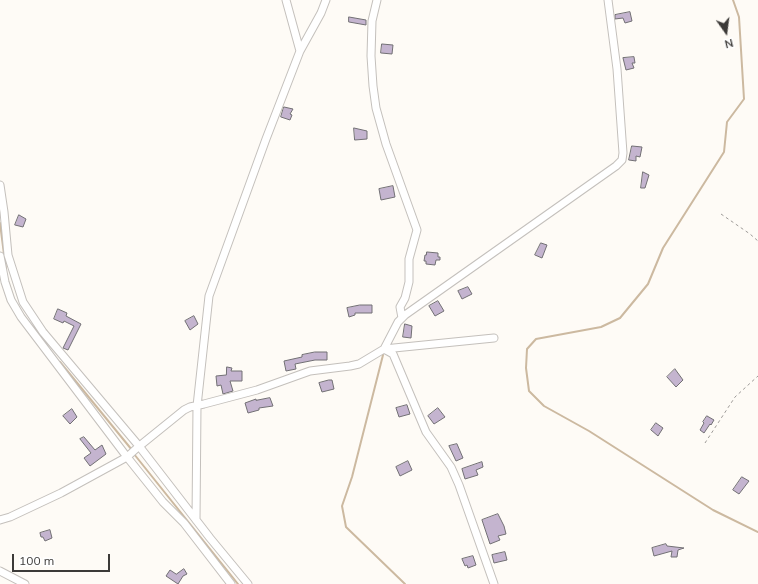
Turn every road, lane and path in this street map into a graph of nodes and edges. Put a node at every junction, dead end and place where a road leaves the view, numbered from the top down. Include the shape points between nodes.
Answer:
1 (286, 0) edge
2 (326, 0) edge
3 (377, 0) edge
4 (608, 0) edge
5 (300, 52) junction
6 (0, 185) edge
7 (721, 214) dead end
8 (758, 241) edge
9 (0, 256) edge
10 (402, 318) junction
11 (494, 338) dead end
12 (384, 349) junction
13 (758, 376) edge
14 (197, 406) junction
15 (705, 443) dead end
16 (138, 447) junction
17 (127, 458) junction
18 (0, 520) edge
19 (196, 520) junction
20 (0, 571) edge
21 (25, 584) edge
22 (231, 584) edge
23 (248, 584) edge
24 (494, 584) edge

1 - 5 street
2 - 5 street
3 - 10 street via 372,21 371,56 376,108 417,230 408,260 409,282 400,307
4 - 10 street via 617,69 622,160
5 - 14 street via 209,296
6 - 16 street via 8,255 23,302 43,332
7 - 8 path
9 - 17 street via 11,300 21,317
10 - 12 street
11 - 12 street
12 - 14 street via 359,364 310,371 257,390
12 - 24 street via 393,354 426,432 451,467
13 - 15 path via 735,397
14 - 16 street via 184,410
14 - 19 street
16 - 17 street
16 - 19 street
17 - 18 street via 61,493
17 - 22 street via 184,523
19 - 23 street
20 - 21 street

